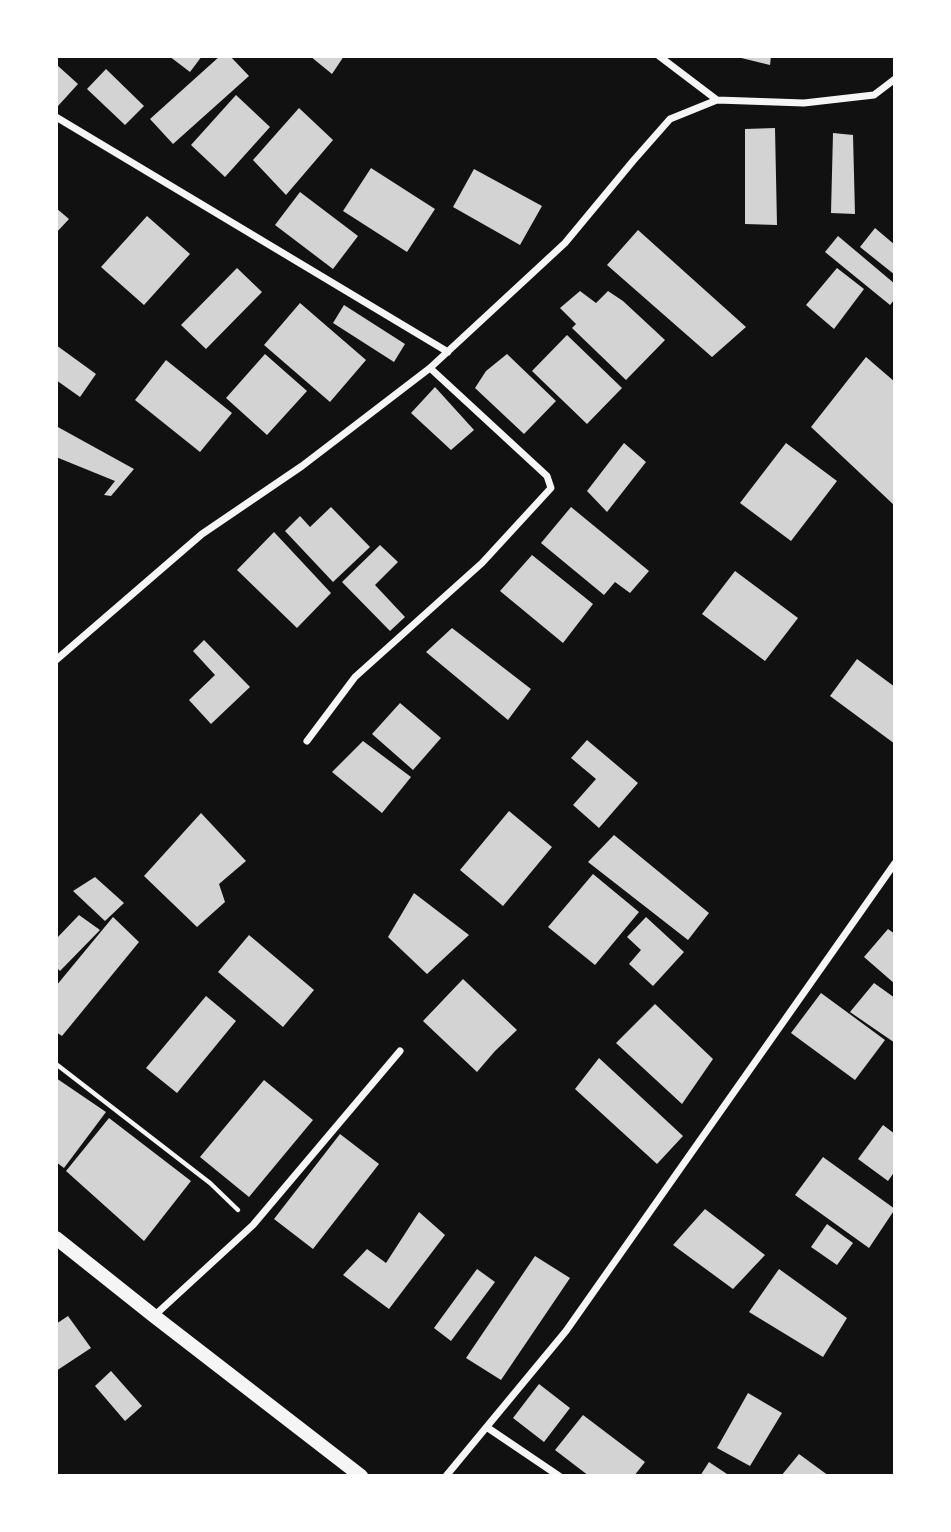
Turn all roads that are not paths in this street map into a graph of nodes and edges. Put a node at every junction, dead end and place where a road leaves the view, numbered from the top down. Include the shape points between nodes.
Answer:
1 (659, 56) edge
2 (895, 79) edge
3 (717, 100) junction
4 (56, 117) edge
5 (447, 352) junction
6 (430, 368) junction
7 (56, 660) edge
8 (307, 741) dead end
9 (895, 863) edge
10 (400, 1051) dead end
11 (56, 1238) edge
12 (154, 1316) junction
13 (488, 1428) junction
14 (361, 1476) edge
15 (446, 1476) edge
16 (559, 1476) edge

1 - 3 street
2 - 3 street via 874,94 804,103
3 - 5 street via 670,119 565,243
4 - 5 street
5 - 6 street
6 - 7 street via 302,466 202,534
6 - 8 street via 547,475 551,488 482,563 355,677
9 - 13 street via 566,1331
10 - 12 street via 253,1225
11 - 12 main road
12 - 14 main road
13 - 15 street
13 - 16 street

